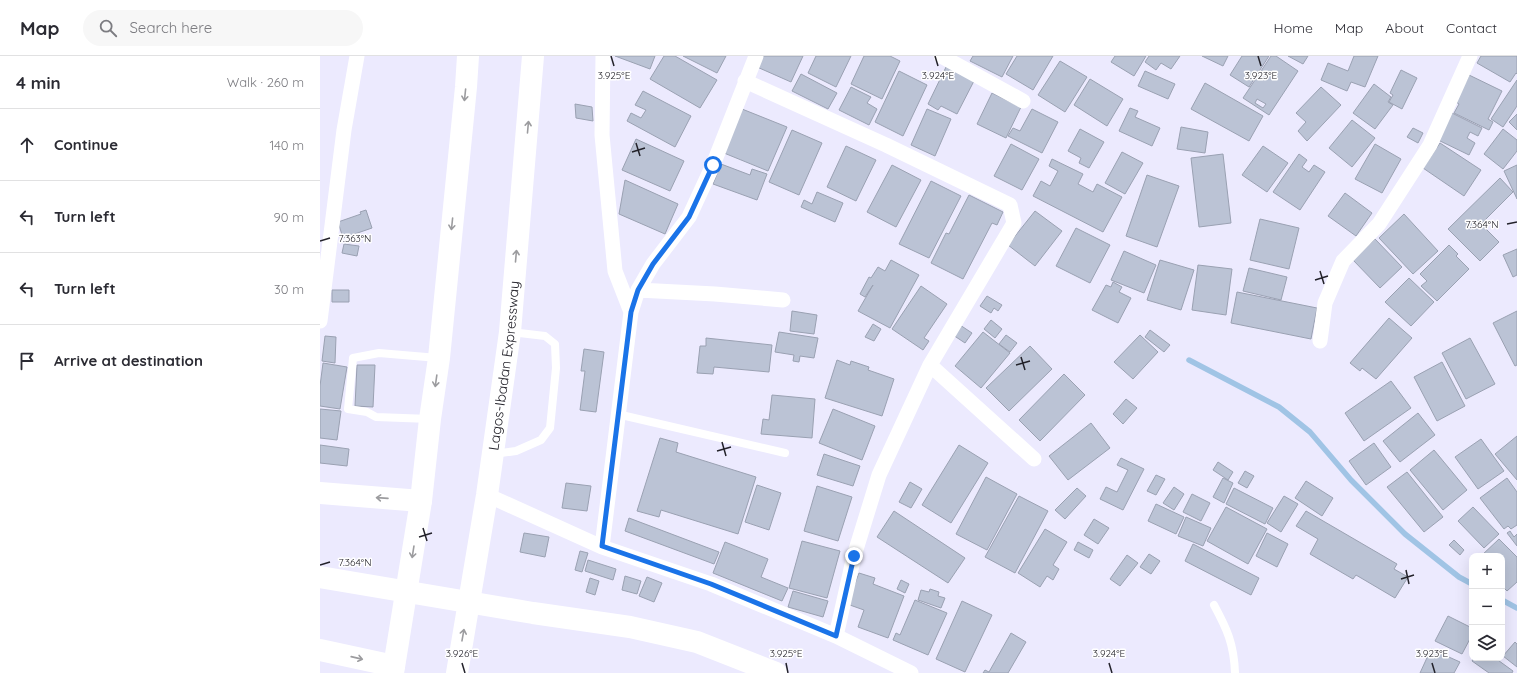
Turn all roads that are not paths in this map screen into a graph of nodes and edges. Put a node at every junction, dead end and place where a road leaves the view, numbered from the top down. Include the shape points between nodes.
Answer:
1 (357, 56) edge
2 (468, 56) edge
3 (533, 56) edge
4 (604, 56) edge
5 (756, 56) edge
6 (941, 56) edge
7 (1470, 56) edge
8 (957, 60) edge
9 (745, 81) junction
10 (1023, 101) dead end
11 (638, 290) junction
12 (321, 297) edge
13 (783, 300) dead end
14 (631, 312) junction
15 (320, 321) edge
16 (510, 332) junction
17 (1320, 341) dead end
18 (439, 358) junction
19 (930, 365) junction
20 (617, 414) junction
21 (430, 419) junction
22 (785, 453) dead end
23 (493, 454) junction
24 (1034, 459) dead end
25 (320, 494) edge
26 (487, 495) junction
27 (421, 500) junction
28 (602, 546) junction
29 (323, 578) edge
30 (1214, 605) dead end
31 (836, 636) junction
32 (320, 650) edge
33 (393, 670) edge
34 (462, 672) edge
35 (776, 673) edge
36 (911, 673) edge
37 (1234, 673) edge

1 - 12 street
2 -> 18 main road
16 -> 3 main road, Lagos-Ibadan Expressway
4 - 14 street via 602,135 614,264
5 - 9 street
6 - 8 street
7 - 17 street via 1430,145 1379,224 1343,261 1325,303
8 - 10 street
9 - 11 street via 713,165 689,217 653,264
9 - 19 street via 1010,205 1014,223
11 - 13 street
11 - 14 street
12 - 15 street
14 - 20 street
16 - 23 main road, Lagos-Ibadan Expressway
16 - 23 lane via 545,336 556,344 550,428 541,440 516,451
18 -> 21 main road
18 - 21 lane via 379,353 353,358 348,410 367,412 376,417
19 - 24 street
19 - 31 street via 879,475 854,556
20 - 22 lane
20 - 28 street
21 - 27 main road
23 - 26 main road, Lagos-Ibadan Expressway
27 -> 25 main road
26 - 28 street
34 -> 26 main road, Lagos-Ibadan Expressway
27 -> 33 main road
28 - 31 street via 711,584
29 - 35 main road via 630,627 697,642
30 - 37 lane via 1233,645
31 - 36 street
32 -> 33 main road

